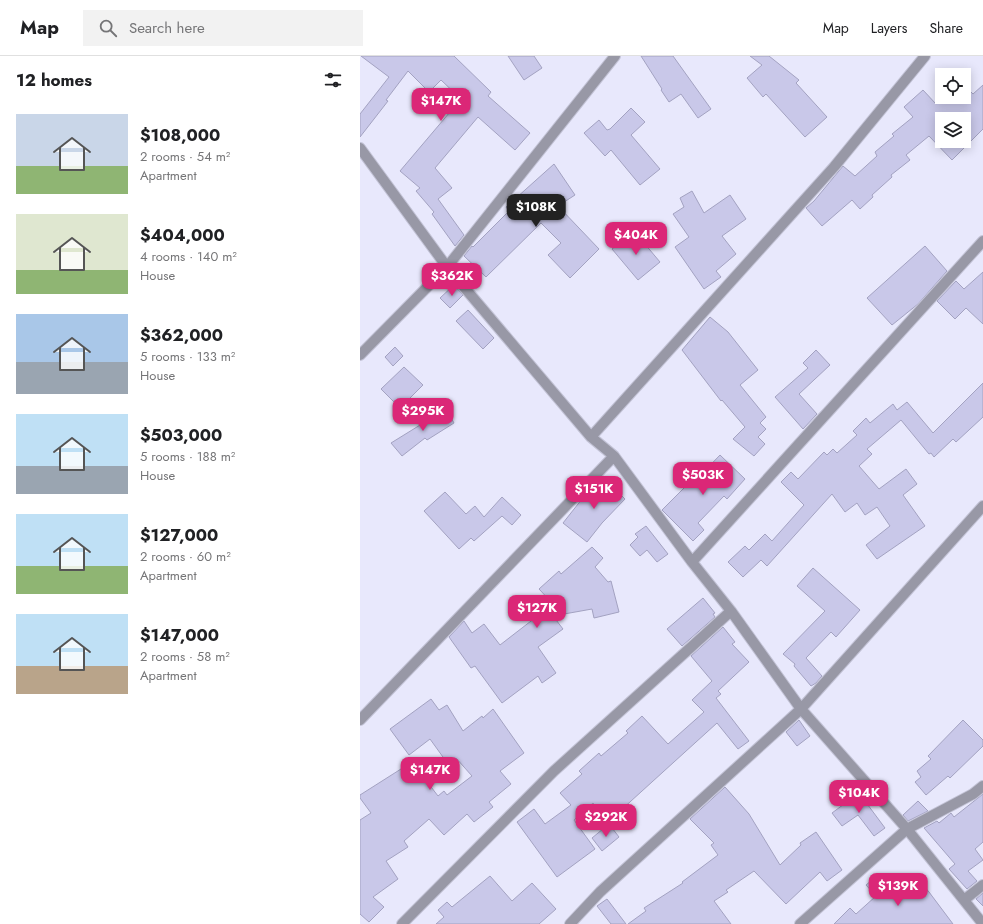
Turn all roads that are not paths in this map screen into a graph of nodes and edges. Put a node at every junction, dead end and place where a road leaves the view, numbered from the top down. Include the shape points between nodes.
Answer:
1 (615, 56) edge
2 (925, 56) edge
3 (360, 148) edge
4 (983, 241) edge
5 (447, 267) junction
6 (360, 355) edge
7 (591, 436) junction
8 (614, 456) junction
9 (983, 506) edge
10 (692, 562) junction
11 (731, 611) junction
12 (801, 708) junction
13 (360, 720) edge
14 (983, 786) edge
15 (907, 829) junction
16 (983, 885) edge
17 (964, 900) junction
18 (402, 924) edge
19 (570, 924) edge
20 (800, 924) edge
21 (983, 924) edge

1 - 5 street
2 - 7 street via 834,167
3 - 5 street
4 - 10 street
5 - 6 street
5 - 7 street
7 - 8 street
8 - 10 street
8 - 13 street
9 - 12 street
10 - 11 street
11 - 12 street
11 - 18 street via 554,771
12 - 15 street
12 - 19 street via 600,892
14 - 15 street via 973,794
15 - 17 street
15 - 20 street
16 - 17 street
17 - 21 street

